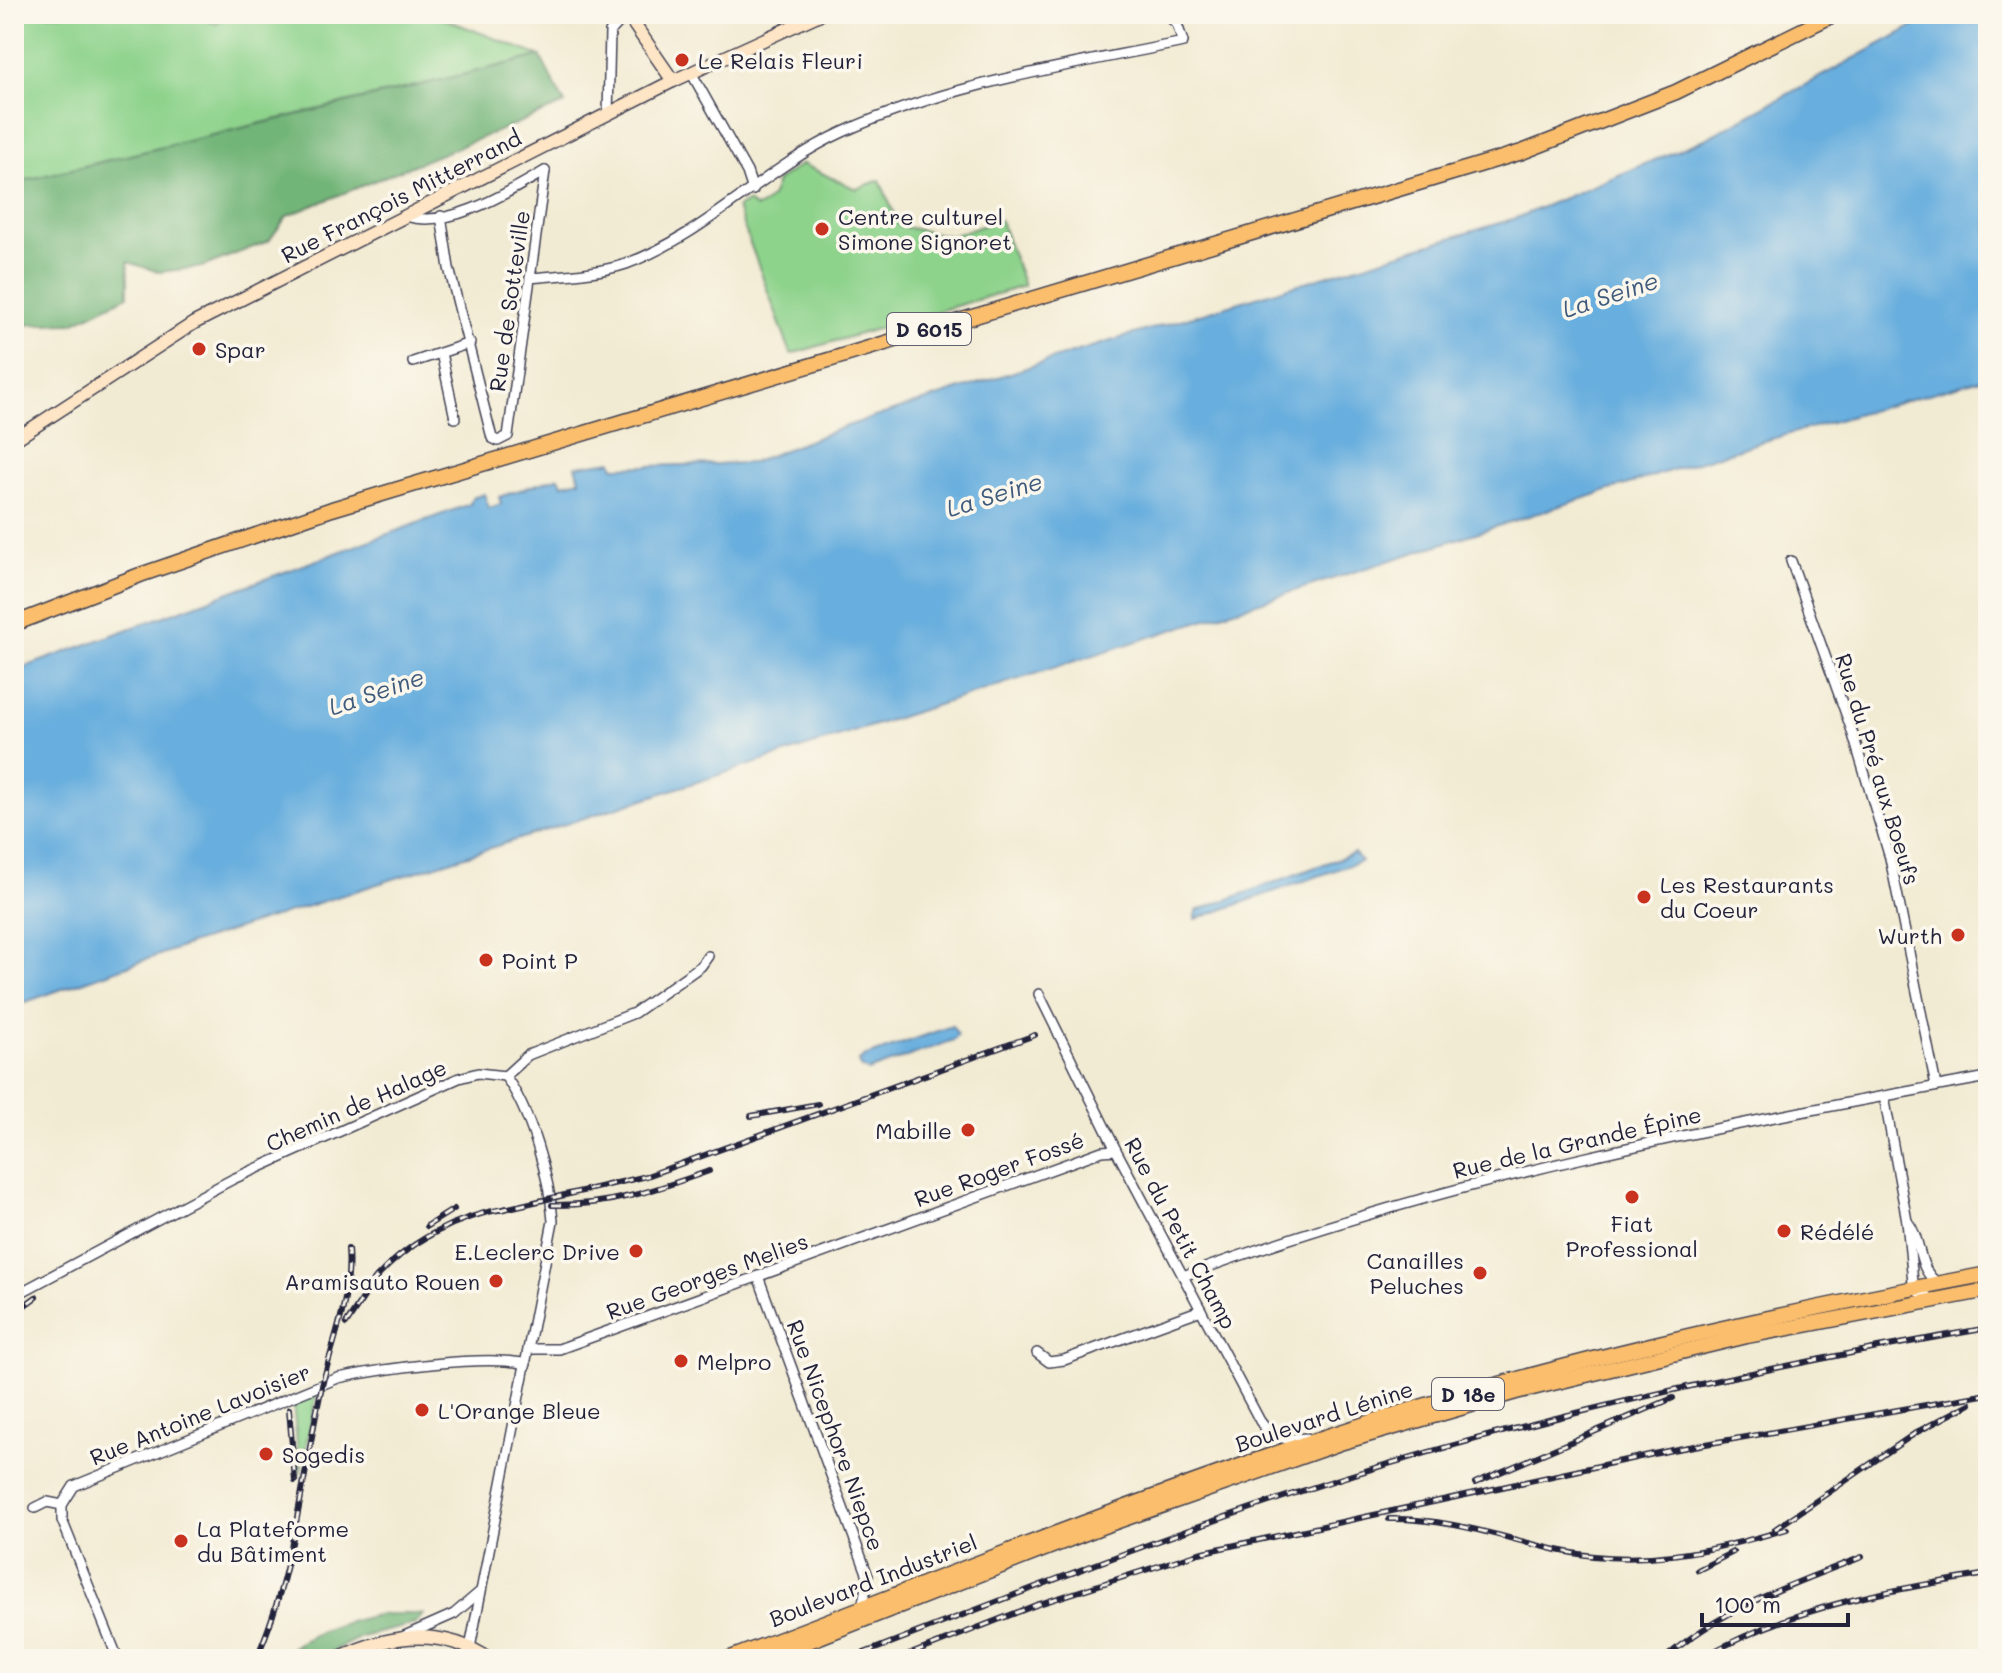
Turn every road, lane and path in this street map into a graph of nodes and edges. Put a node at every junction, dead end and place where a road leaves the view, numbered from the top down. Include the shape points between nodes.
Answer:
1 (627, 14) edge
2 (820, 14) edge
3 (1166, 14) edge
4 (1835, 14) edge
5 (692, 74) junction
6 (673, 81) junction
7 (608, 115) junction
8 (753, 190) junction
9 (407, 216) junction
10 (441, 216) junction
11 (530, 278) junction
12 (470, 343) junction
13 (441, 353) junction
14 (413, 362) dead end
15 (455, 418) dead end
16 (14, 440) edge
17 (1791, 561) dead end
18 (14, 624) edge
19 (708, 956) dead end
20 (1039, 994) dead end
21 (505, 1076) junction
22 (1988, 1077) edge
23 (1936, 1086) junction
24 (1884, 1096) junction
25 (1116, 1150) junction
26 (1907, 1221) junction
27 (895, 1227) joint
28 (1988, 1274) edge
29 (758, 1276) junction
30 (1183, 1276) junction
31 (1922, 1288) junction
32 (1988, 1290) edge
33 (14, 1296) edge
34 (1201, 1310) junction
35 (529, 1349) junction
36 (1037, 1353) dead end
37 (526, 1364) junction
38 (1327, 1436) junction
39 (62, 1505) junction
40 (35, 1508) dead end
41 (1030, 1548) junction
42 (481, 1591) junction
43 (862, 1608) junction
44 (401, 1638) junction
45 (470, 1648) junction
46 (118, 1659) edge
47 (336, 1659) edge
48 (489, 1659) edge
49 (728, 1659) edge
50 (763, 1659) edge

1 - 6 street
1 - 7 street via 610,32
2 - 5 street, Rue François Mitterrand
3 - 8 street via 1177,24 1183,42 1006,79 913,105 829,138
4 - 18 main road, D 6015 via 1676,92 1522,152 332,509
5 - 6 street, Rue François Mitterrand
5 - 8 street
6 - 7 street, Rue François Mitterrand
7 - 9 street, Rue François Mitterrand
8 - 11 street via 625,264
9 - 10 street
9 - 16 street, Rue François Mitterrand via 176,332
10 - 11 street, Rue de Sotteville via 480,206 545,171
10 - 12 street
11 - 12 street, Rue de Sotteville via 508,436 498,441 492,438
12 - 13 street
13 - 14 street
13 - 15 street
17 - 23 street, Rue du Pré aux Boeufs via 1851,728 1890,858
19 - 21 street via 634,1013 528,1055
20 - 25 street, Rue du Petit Champ
21 - 33 street, Chemin de Halage via 478,1073 459,1078 233,1179
21 - 35 street via 527,1123 551,1205 551,1233
22 - 23 street, Rue de la Grande Épine
23 - 24 street, Rue de la Grande Épine
24 - 26 street
24 - 30 street, Rue de la Grande Épine via 1495,1176
25 - 27 street, Rue Roger Fossé
25 - 30 street, Rue du Petit Champ
26 - 31 street
26 - 31 street via 1914,1230
27 - 29 street, Rue Georges Melies
28 - 31 main road, Boulevard Lénine / D 18e
29 - 35 street, Rue Georges Melies via 559,1349
29 - 43 street, Rue Nicephore Niepce via 868,1576
30 - 34 street, Rue du Petit Champ
31 - 32 main road, Boulevard Lénine / D 18e via 1934,1300
31 - 38 main road, Boulevard Lénine / D 18e via 1689,1335
31 - 41 main road, Boulevard Lénine / D 18e via 1433,1415
34 - 36 street via 1064,1360 1049,1362
34 - 38 street, Rue du Petit Champ via 1266,1431 1290,1440
35 - 37 street
37 - 39 street, Rue Antoine Lavoisier via 492,1361 338,1378 81,1482 68,1491
37 - 42 street
38 - 41 main road, Boulevard Lénine / D 18e
39 - 40 street via 47,1502
39 - 46 street via 65,1529
41 - 43 main road, Boulevard Industriel / D 18e
41 - 50 main road, Boulevard Industriel / D 18e
42 - 44 street via 454,1614
42 - 45 street
43 - 49 main road, Boulevard Industriel / D 18e
44 - 45 street via 438,1638
44 - 47 street
45 - 48 street

